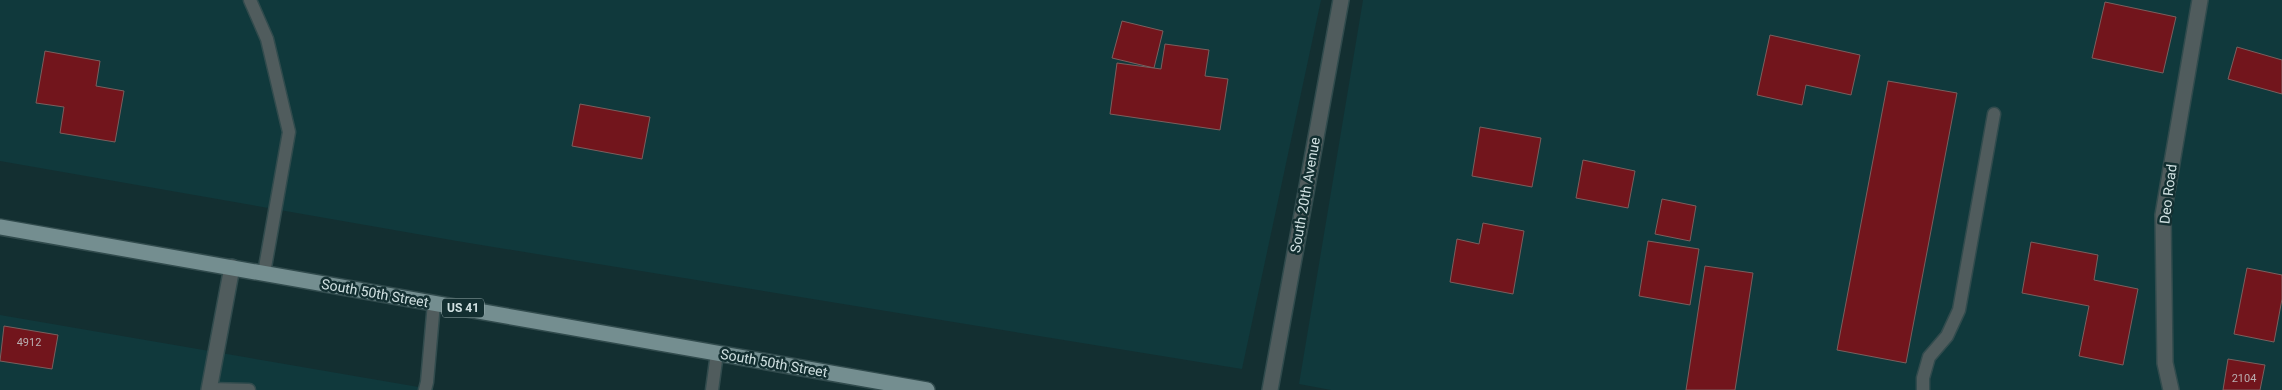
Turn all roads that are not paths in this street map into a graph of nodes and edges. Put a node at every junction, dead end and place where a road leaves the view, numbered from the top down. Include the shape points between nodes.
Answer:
1 (250, 0) edge
2 (1341, 0) edge
3 (2200, 0) edge
4 (1994, 114) dead end
5 (0, 227) edge
6 (232, 267) junction
7 (264, 273) junction
8 (434, 303) junction
9 (717, 353) junction
10 (209, 389) edge
11 (249, 390) edge
12 (425, 390) edge
13 (712, 390) edge
14 (927, 390) edge
15 (1270, 390) edge
16 (1923, 390) edge
17 (2171, 390) edge

1 - 7 lane via 268,39 288,132
2 - 15 street, South 20th Avenue
3 - 17 street, Deo Road via 2163,215 2165,364
4 - 16 lane via 1959,310 1947,336 1929,357
5 - 6 main road, South 50th Street / US 41
6 - 7 main road, South 50th Street / US 41
6 - 10 street
7 - 8 main road, South 50th Street / US 41
8 - 9 main road, South 50th Street / US 41
8 - 12 lane
9 - 13 lane
9 - 14 main road, South 50th Street / US 41
10 - 11 lane

